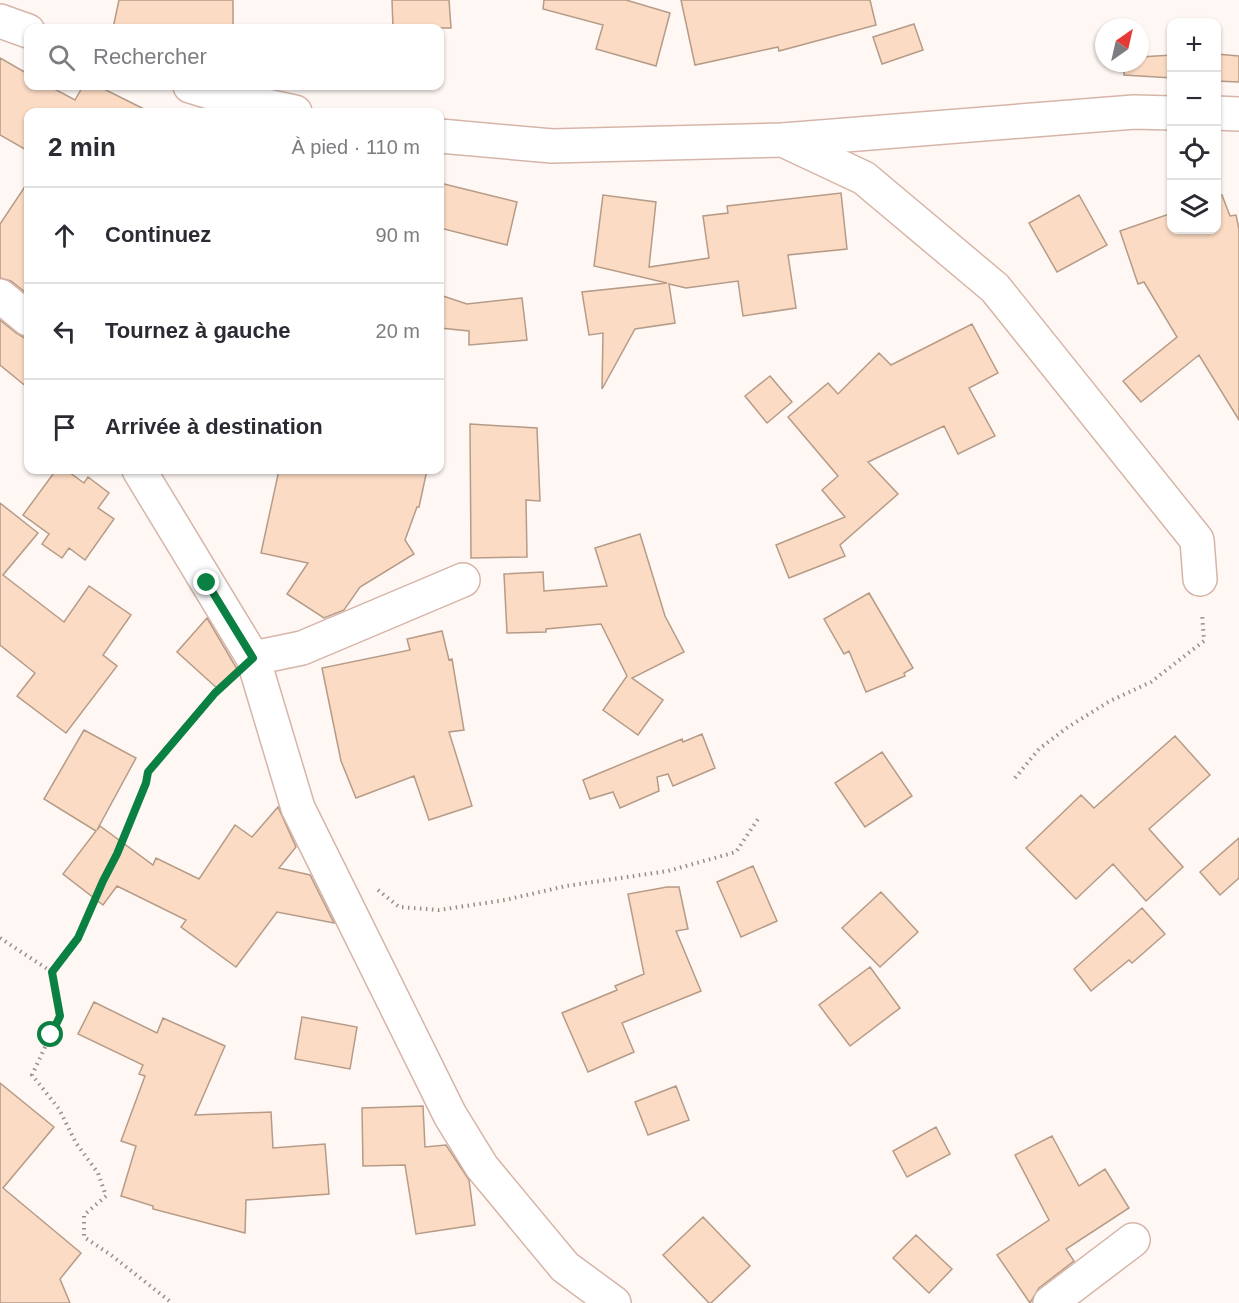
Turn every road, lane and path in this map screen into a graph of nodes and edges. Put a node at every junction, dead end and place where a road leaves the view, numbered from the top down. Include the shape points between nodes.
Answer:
1 (0, 21) edge
2 (24, 30) edge
3 (203, 90) edge
4 (277, 108) edge
5 (1167, 112) edge
6 (1221, 113) edge
7 (1239, 114) edge
8 (444, 136) edge
9 (783, 140) junction
10 (0, 296) edge
11 (24, 316) edge
12 (141, 474) edge
13 (1200, 579) joint
14 (463, 580) dead end
15 (253, 658) junction
16 (1015, 778) dead end
17 (758, 819) dead end
18 (373, 886) dead end
19 (0, 938) edge
20 (52, 972) junction
21 (1133, 1239) dead end
22 (172, 1303) edge
23 (614, 1303) edge
24 (1050, 1303) edge

1 - 2 street
3 - 4 street
5 - 9 street
6 - 7 street
8 - 9 street via 552,146
9 - 13 street via 864,178 995,288 1197,540
10 - 11 street
12 - 15 street
13 - 16 path via 1204,640 1152,682 1110,701 1068,727 1039,749
14 - 15 street via 302,648
15 - 20 path via 215,693 148,772 117,854 78,938
15 - 23 street via 298,808 450,1115 482,1167 565,1267
17 - 18 path via 736,852 668,871 566,886 505,900 440,910 399,907
19 - 20 path
20 - 22 path via 60,1016 32,1075 59,1109 76,1143 98,1173 106,1196 84,1215 84,1237
21 - 24 street

